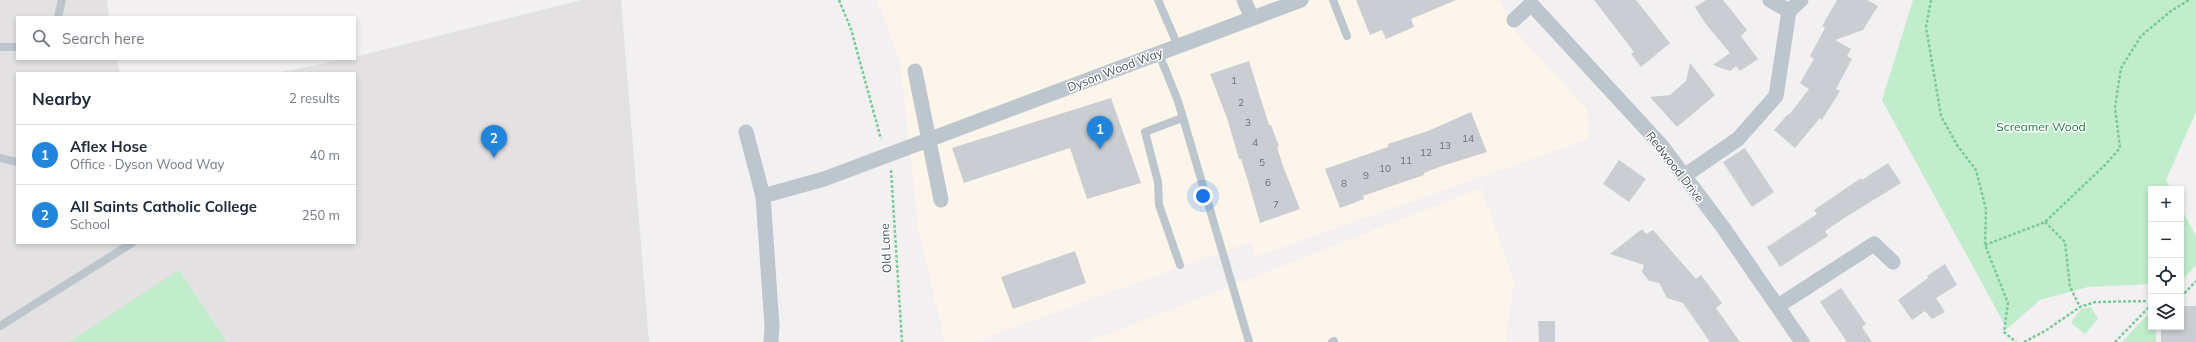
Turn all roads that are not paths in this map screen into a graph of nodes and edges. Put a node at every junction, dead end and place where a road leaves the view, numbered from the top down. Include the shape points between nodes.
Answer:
1 (62, 0) edge
2 (1158, 0) edge
3 (1244, 0) edge
4 (1301, 0) edge
5 (1333, 0) edge
6 (1770, 0) edge
7 (1801, 0) edge
8 (1284, 3) edge
9 (1789, 10) junction
10 (58, 16) edge
11 (1252, 18) junction
12 (1514, 20) dead end
13 (1347, 36) dead end
14 (1178, 46) junction
15 (0, 47) edge
16 (16, 47) edge
17 (1159, 54) junction
18 (915, 71) dead end
19 (1182, 118) junction
20 (746, 132) dead end
21 (929, 140) junction
22 (0, 158) edge
23 (16, 162) edge
24 (1684, 176) junction
25 (763, 196) junction
26 (941, 200) dead end
27 (127, 244) edge
28 (1894, 262) dead end
29 (1180, 265) dead end
30 (1778, 306) junction
31 (0, 326) edge
32 (771, 342) edge
33 (1249, 342) edge
34 (1802, 342) edge

1 - 10 lane
2 - 14 lane
3 - 11 street
4 - 8 street, Dyson Wood Way
5 - 13 lane
6 - 9 street
7 - 9 street
8 - 11 street, Dyson Wood Way
9 - 24 street via 1776,96 1738,139
11 - 14 street, Dyson Wood Way
12 - 24 street, Redwood Drive via 1531,4 1661,145
14 - 17 street, Dyson Wood Way
15 - 16 lane
17 - 19 lane
17 - 21 street, Dyson Wood Way
18 - 21 street
19 - 29 lane via 1145,132 1158,182 1159,205
19 - 33 lane
20 - 25 street
21 - 25 street, Dyson Wood Way via 824,179
21 - 26 street
22 - 23 lane
24 - 30 street, Redwood Drive
25 - 32 street
27 - 31 lane
28 - 30 street via 1874,244
30 - 34 street, Redwood Drive

